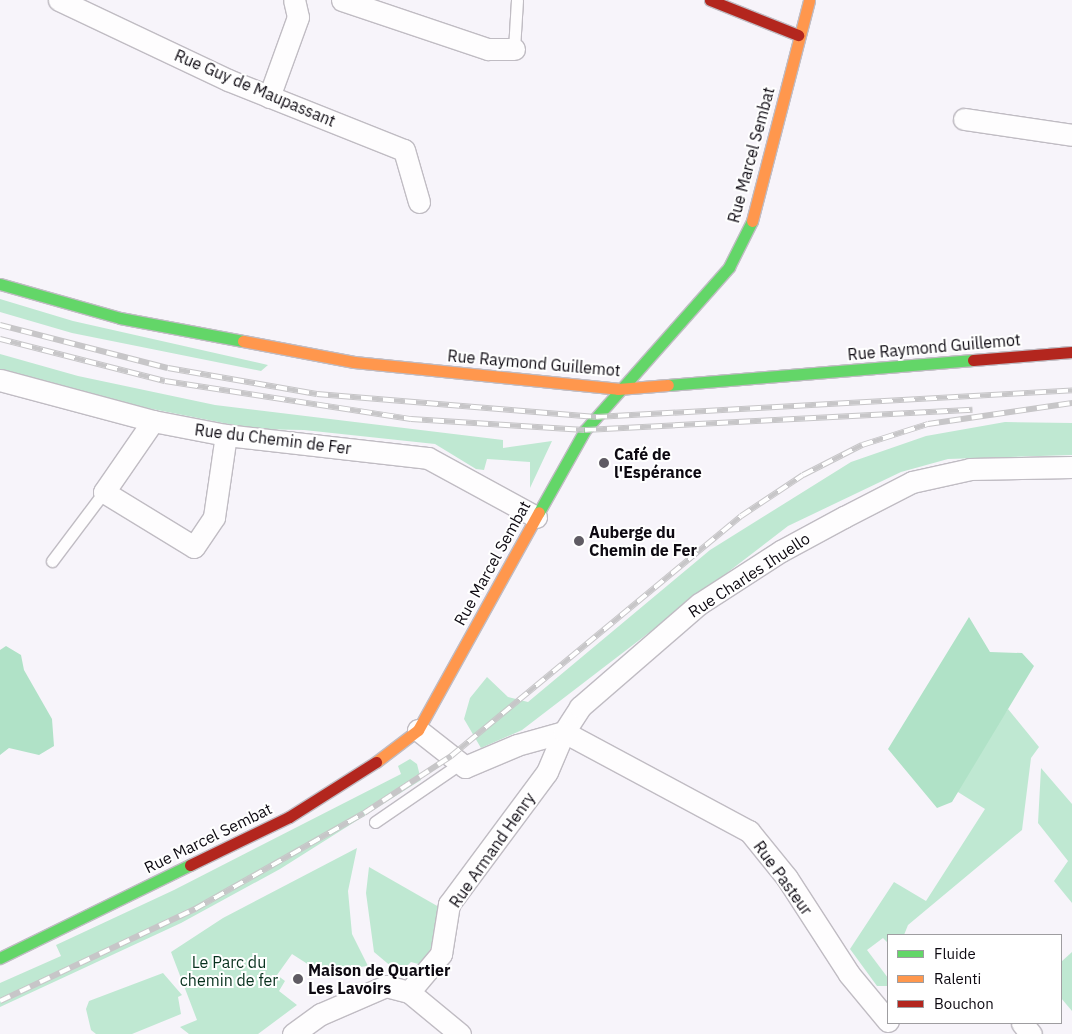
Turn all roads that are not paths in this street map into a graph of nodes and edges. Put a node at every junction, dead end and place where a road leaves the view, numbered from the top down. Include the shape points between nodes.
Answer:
1 (60, 0) edge
2 (294, 0) edge
3 (342, 0) edge
4 (517, 0) edge
5 (710, 0) edge
6 (809, 0) edge
7 (798, 35) junction
8 (514, 48) joint
9 (269, 97) junction
10 (964, 119) dead end
11 (1072, 135) edge
12 (419, 202) dead end
13 (0, 284) edge
14 (1072, 352) edge
15 (0, 380) edge
16 (618, 389) junction
17 (153, 421) junction
18 (226, 435) junction
19 (1072, 466) edge
20 (104, 492) junction
21 (536, 516) junction
22 (52, 561) dead end
23 (418, 730) junction
24 (564, 732) junction
25 (461, 763) junction
26 (375, 822) dead end
27 (0, 958) edge
28 (409, 992) junction
29 (886, 1013) edge
30 (1023, 1024) edge
31 (293, 1034) edge
32 (460, 1034) edge
33 (1031, 1034) edge

1 - 9 street, Rue Guy de Maupassant
2 - 9 street via 298,17
3 - 8 street via 488,49
4 - 8 lane
5 - 7 street
6 - 7 street, Rue Marcel Sembat
7 - 16 street, Rue Marcel Sembat via 758,208 746,239 729,267 673,333
9 - 12 street, Rue Guy de Maupassant via 404,150
10 - 11 street
13 - 16 street, Rue Raymond Guillemot via 120,318 354,362
14 - 16 street, Rue Raymond Guillemot
15 - 17 street, Rue du Chemin de Fer
16 - 21 street, Rue Marcel Sembat via 581,437
17 - 18 street, Rue du Chemin de Fer
17 - 20 street
18 - 20 street via 214,517 194,547
18 - 21 street, Rue du Chemin de Fer via 428,458
19 - 24 street, Rue Charles Ihuello via 970,469 912,482 844,517 781,551 699,604 580,706
20 - 22 lane
21 - 23 street, Rue Marcel Sembat
23 - 25 street
23 - 27 street, Rue Marcel Sembat via 403,745 289,817
24 - 25 street via 517,745 466,767
24 - 28 street, Rue Armand Henry via 547,772 449,904 441,954
24 - 29 street, Rue Pasteur via 748,831
25 - 26 lane
28 - 31 street via 386,986 358,996
28 - 32 street
30 - 33 street

